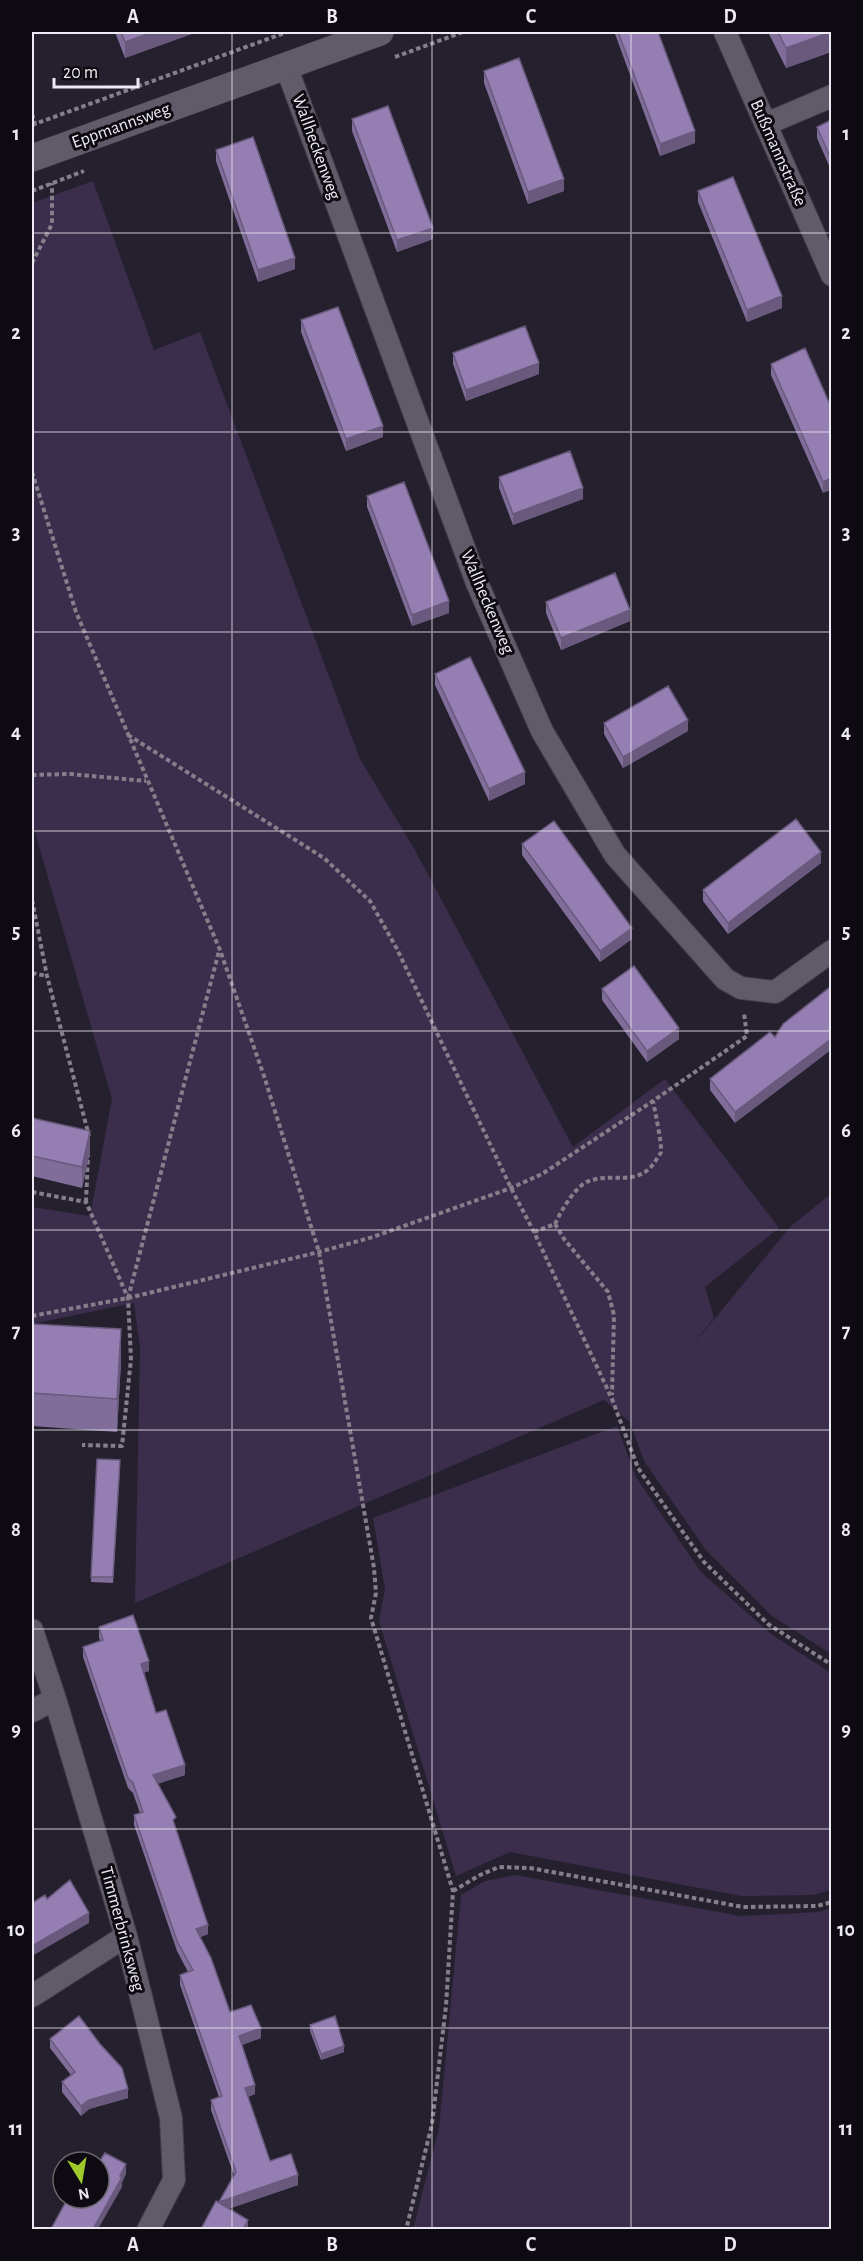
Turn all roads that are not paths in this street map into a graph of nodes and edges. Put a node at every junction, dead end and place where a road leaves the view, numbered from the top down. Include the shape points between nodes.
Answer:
1 (380, 32) edge
2 (725, 32) edge
3 (286, 66) junction
4 (831, 96) edge
5 (766, 124) junction
6 (39, 155) edge
7 (831, 275) edge
8 (831, 951) edge
9 (32, 1630) edge
10 (55, 1699) junction
11 (32, 1711) edge
12 (126, 1935) junction
13 (32, 1996) edge
14 (148, 2229) edge

1 - 3 street, Eppmannsweg
2 - 5 street, Bußmannstraße
3 - 6 street, Eppmannsweg
3 - 8 street, Wallheckenweg via 477,583 542,731 615,855 725,979 741,988 775,992
4 - 5 street
5 - 7 street, Bußmannstraße
9 - 10 street, Timmerbrinksweg
10 - 11 street
10 - 12 street, Timmerbrinksweg
12 - 13 street
12 - 14 street, Timmerbrinksweg via 171,2118 174,2180

